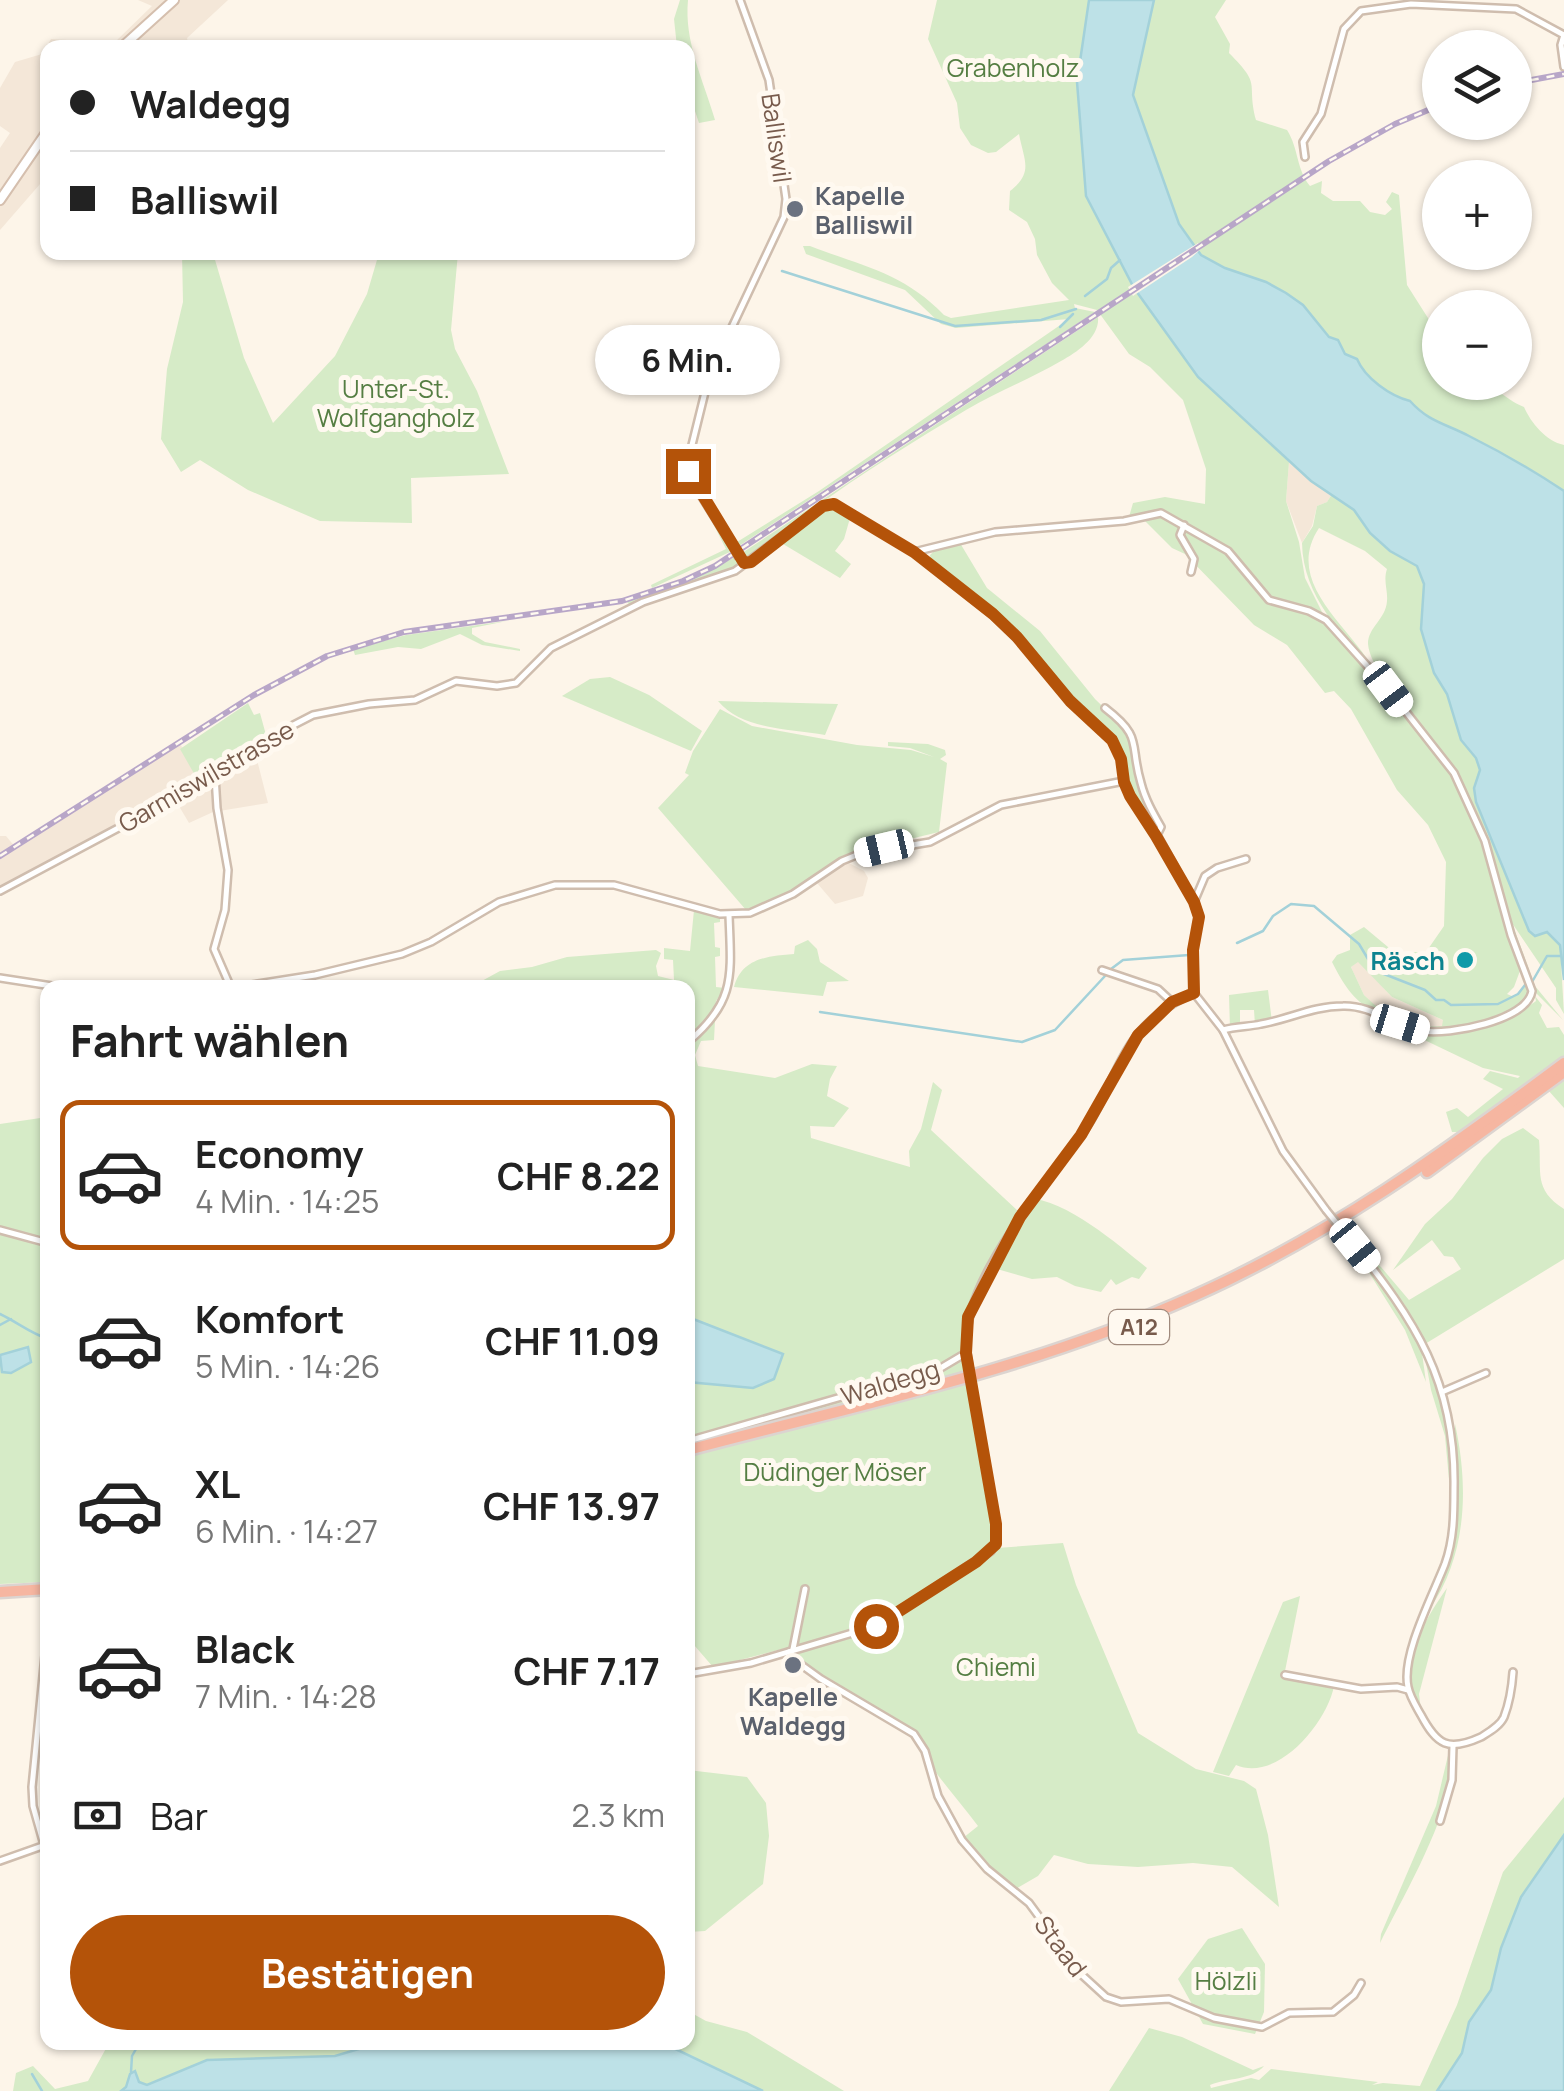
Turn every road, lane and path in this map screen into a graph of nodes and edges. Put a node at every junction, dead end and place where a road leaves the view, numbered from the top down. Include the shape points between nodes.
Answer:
1 (174, 0) edge
2 (740, 0) edge
3 (1564, 35) edge
4 (128, 40) edge
5 (1564, 68) edge
6 (40, 142) edge
7 (1304, 158) dead end
8 (0, 200) edge
9 (1184, 525) junction
10 (932, 549) junction
11 (914, 552) junction
12 (742, 561) junction
13 (926, 561) junction
14 (1190, 572) dead end
15 (1105, 708) dead end
16 (215, 776) junction
17 (1124, 782) junction
18 (1156, 836) junction
19 (1246, 858) dead end
20 (0, 890) edge
21 (1194, 902) junction
22 (730, 915) junction
23 (1102, 970) dead end
24 (0, 978) edge
25 (228, 980) edge
26 (287, 980) edge
27 (40, 984) edge
28 (1194, 993) junction
29 (1172, 1002) junction
30 (1223, 1030) junction
31 (695, 1036) edge
32 (1564, 1063) edge
33 (1564, 1072) edge
34 (1541, 1085) junction
35 (0, 1230) edge
36 (40, 1241) edge
37 (967, 1357) junction
38 (1486, 1373) dead end
39 (1442, 1392) junction
40 (695, 1439) edge
41 (695, 1452) edge
42 (806, 1588) dead end
43 (40, 1592) edge
44 (0, 1595) edge
45 (791, 1651) junction
46 (1513, 1672) dead end
47 (695, 1673) edge
48 (1285, 1675) dead end
49 (1407, 1678) junction
50 (1397, 1687) junction
51 (1408, 1690) junction
52 (40, 1706) edge
53 (1453, 1746) junction
54 (1440, 1820) dead end
55 (40, 1828) edge
56 (40, 1846) edge
57 (0, 1861) edge
58 (1362, 1983) dead end

1 - 4 main road
2 - 12 street, Balliswil, bridge via 769,80 784,217 709,376 688,461 692,481
3 - 5 street
3 - 7 street via 1516,9 1411,4 1361,11 1344,29 1321,114 1302,142
6 - 8 main road
9 - 10 street via 1154,512 1132,520 995,532
9 - 14 street via 1180,534 1194,559
9 - 30 street via 1238,559 1269,600 1332,625 1454,773 1492,861 1532,996 1515,1012 1476,1026 1427,1032 1340,1006
10 - 11 street
10 - 13 street
11 - 12 street via 830,503 751,562
11 - 13 street
12 - 16 street, Garmiswilstrasse via 722,576 642,602 551,648 512,684 456,682 415,700 323,712 245,750
13 - 17 street via 1017,637 1112,740
15 - 18 street via 1126,724 1134,741 1141,784 1160,827
16 - 20 street, Garmiswilstrasse
16 - 25 street via 228,870 214,949
17 - 18 street
17 - 22 street via 1001,805 941,838 859,854 775,903
18 - 21 street
19 - 21 street via 1205,876
21 - 28 street
22 - 26 street via 614,885 556,885 498,902 402,954
22 - 31 street via 732,980
23 - 29 street via 1158,989
24 - 27 street
28 - 29 street
28 - 30 street
29 - 37 street via 1138,1035 1081,1135 1007,1240 968,1317
30 - 39 street, bridge via 1283,1151 1408,1315
32 - 34 highway, A12
33 - 34 highway, A12
34 - 41 highway, A12 via 1346,1225 1174,1312 1008,1372
35 - 36 street
37 - 40 street, Waldegg
37 - 45 street, Waldegg, bridge via 997,1529 993,1548 888,1620
38 - 39 street
39 - 49 street via 1455,1468 1452,1536
42 - 45 street
43 - 44 highway
45 - 47 street
45 - 58 street, Staad via 801,1666 914,1734 956,1832 1029,1903 1106,1998 1168,1999 1214,2018 1268,2026 1289,2012 1333,2012
46 - 53 street via 1501,1722
48 - 50 street via 1361,1689
49 - 50 street
49 - 51 street
50 - 51 street
51 - 53 street via 1431,1734
52 - 55 street via 32,1806
53 - 54 street
56 - 57 street

